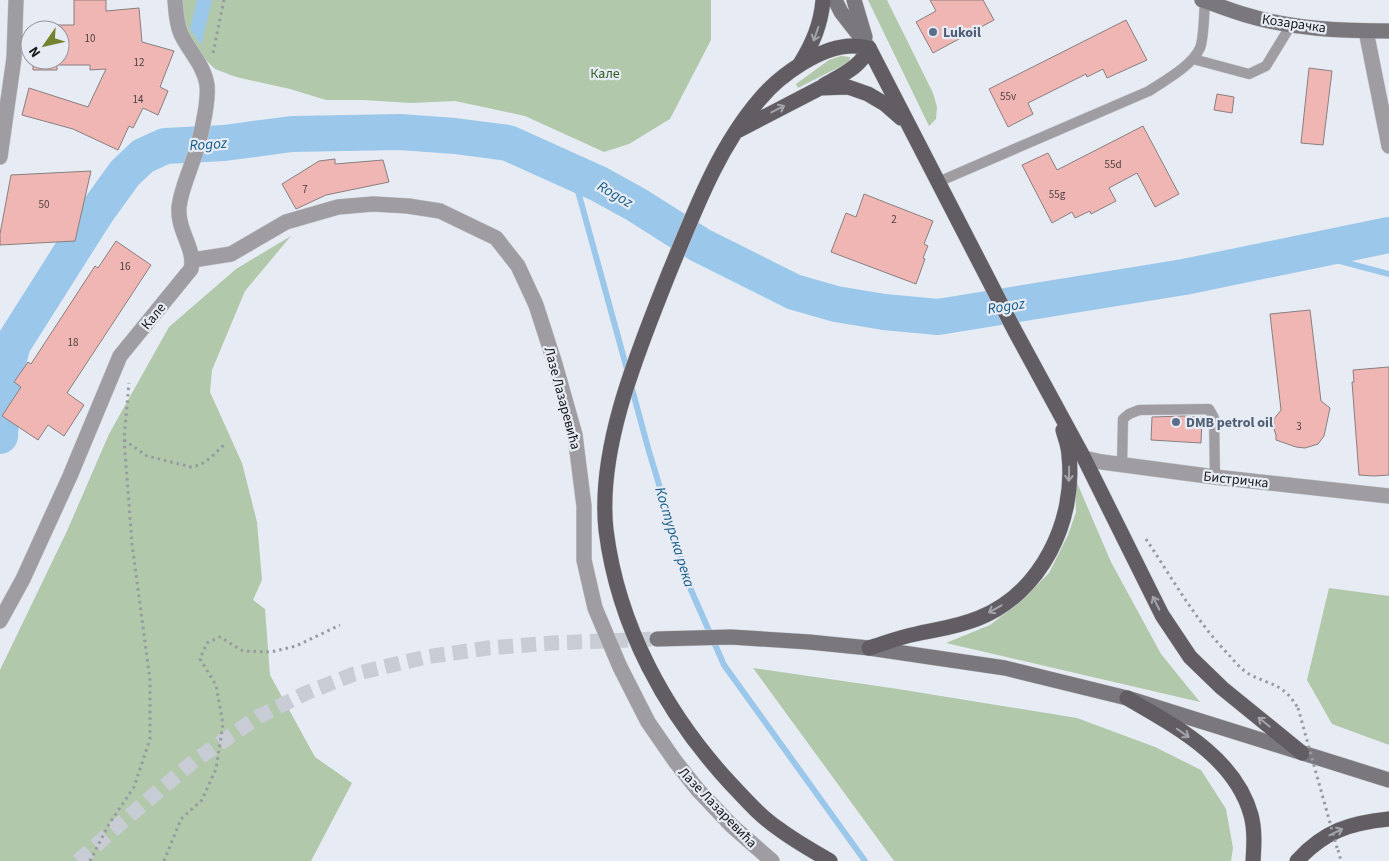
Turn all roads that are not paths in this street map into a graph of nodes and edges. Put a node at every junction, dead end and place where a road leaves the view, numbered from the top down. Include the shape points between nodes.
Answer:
1 (16, 0) edge
2 (175, 0) edge
3 (823, 0) edge
4 (835, 0) edge
5 (854, 0) edge
6 (1203, 0) edge
7 (1291, 25) junction
8 (1389, 30) edge
9 (1366, 31) junction
10 (869, 48) junction
11 (1193, 59) junction
12 (800, 64) junction
13 (820, 88) junction
14 (909, 126) junction
15 (735, 131) junction
16 (1389, 146) edge
17 (0, 157) edge
18 (938, 182) junction
19 (194, 260) junction
20 (1058, 409) junction
21 (1084, 458) junction
22 (1122, 465) junction
23 (1215, 477) junction
24 (1389, 496) edge
25 (0, 621) edge
26 (657, 640) tunnel mouth
27 (869, 648) junction
28 (1127, 698) junction
29 (1302, 753) junction
30 (1389, 780) edge
31 (1389, 819) edge
32 (772, 861) edge
33 (830, 861) edge
34 (1252, 861) edge
35 (1297, 861) edge

1 - 17 street via 14,58
2 - 19 street via 181,34 194,53 207,85 205,112 179,210 181,227
3 -> 12 main road via 812,44
4 - 10 main road
5 - 10 main road
6 - 7 main road, Козарачка via 1247,16
6 - 11 lane via 1201,47
7 - 9 main road, Козарачка
7 - 11 lane via 1266,66 1257,71 1248,74
8 - 9 main road, Козарачка
9 - 16 street
10 - 12 main road via 837,48
10 - 13 main road via 858,66
10 - 14 main road
11 - 18 lane via 1149,91
12 - 15 main road via 761,98
13 - 14 main road via 848,87 868,94 885,104
15 -> 13 main road
14 - 18 main road
15 - 33 main road via 679,248 629,380 605,482 606,529 614,574 641,651 686,731 745,800 778,829
18 - 20 main road
19 - 25 street, Кале via 192,269 120,356 24,579
19 - 32 street, Лазе Лазаревића via 231,254 286,222 338,207 372,204 440,211 496,238 518,266 536,305 555,364 575,435 584,506 584,560 595,608 620,667 648,722 680,768 732,826
20 - 21 main road
20 -> 27 main road via 1069,455 1069,490 1064,518 1045,564 1002,606 981,617
21 - 22 street, Бистричка
29 -> 21 main road via 1222,688 1190,657 1162,615
22 - 23 street, Бистричка
22 - 23 lane via 1123,419 1129,414 1140,410 1209,409 1214,418
23 - 24 street, Бистричка
26 - 27 main road via 730,637
27 - 28 main road via 1005,668
28 - 29 main road
28 -> 34 main road via 1205,748 1227,768 1245,797 1252,817
29 - 30 main road
35 -> 31 main road via 1333,832 1360,822

